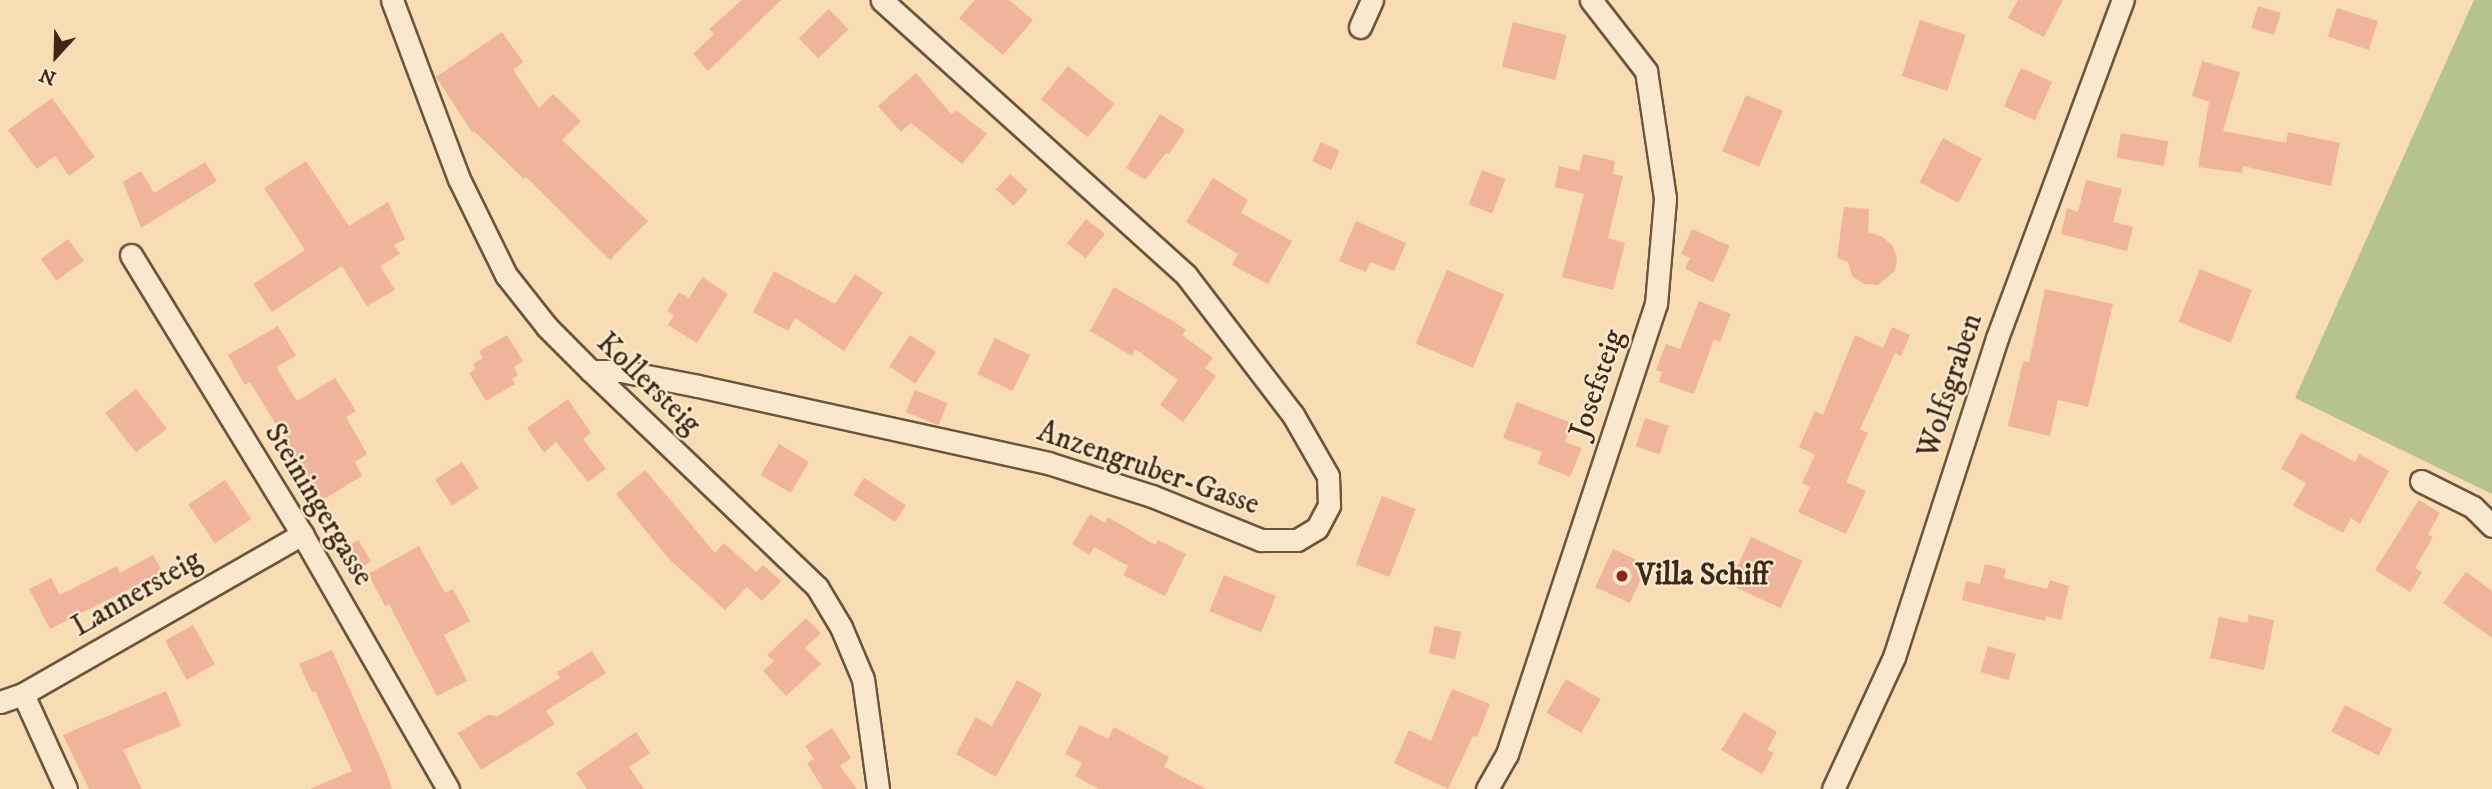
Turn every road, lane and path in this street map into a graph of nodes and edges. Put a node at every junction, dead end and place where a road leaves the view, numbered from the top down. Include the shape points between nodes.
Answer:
1 (392, 0) edge
2 (882, 0) edge
3 (1372, 0) edge
4 (1591, 0) edge
5 (2123, 0) edge
6 (1360, 27) dead end
7 (131, 256) dead end
8 (591, 371) junction
9 (2421, 481) dead end
10 (2492, 526) edge
11 (302, 534) junction
12 (23, 694) junction
13 (0, 702) edge
14 (66, 789) edge
15 (448, 789) edge
16 (878, 789) edge
17 (1487, 789) edge
18 (1833, 789) edge

1 - 8 street, Kollersteig via 459,179 506,275 547,327
2 - 8 street, Anzengruber-Gasse via 1186,275 1293,415 1328,476 1329,505 1317,528 1297,540 1261,540 1152,496 1048,463 698,386
3 - 6 street
4 - 17 street, Josefsteig via 1646,71 1665,198 1656,304 1507,754
5 - 18 street, Wolfsgraben via 1997,338 1894,657
7 - 11 street, Steiningergasse
8 - 16 street, Kollersteig via 817,587 841,627 863,679
9 - 10 street via 2473,508
11 - 12 street, Lannersteig
11 - 15 street, Steiningergasse
12 - 13 street, Lannersteig
12 - 14 street

